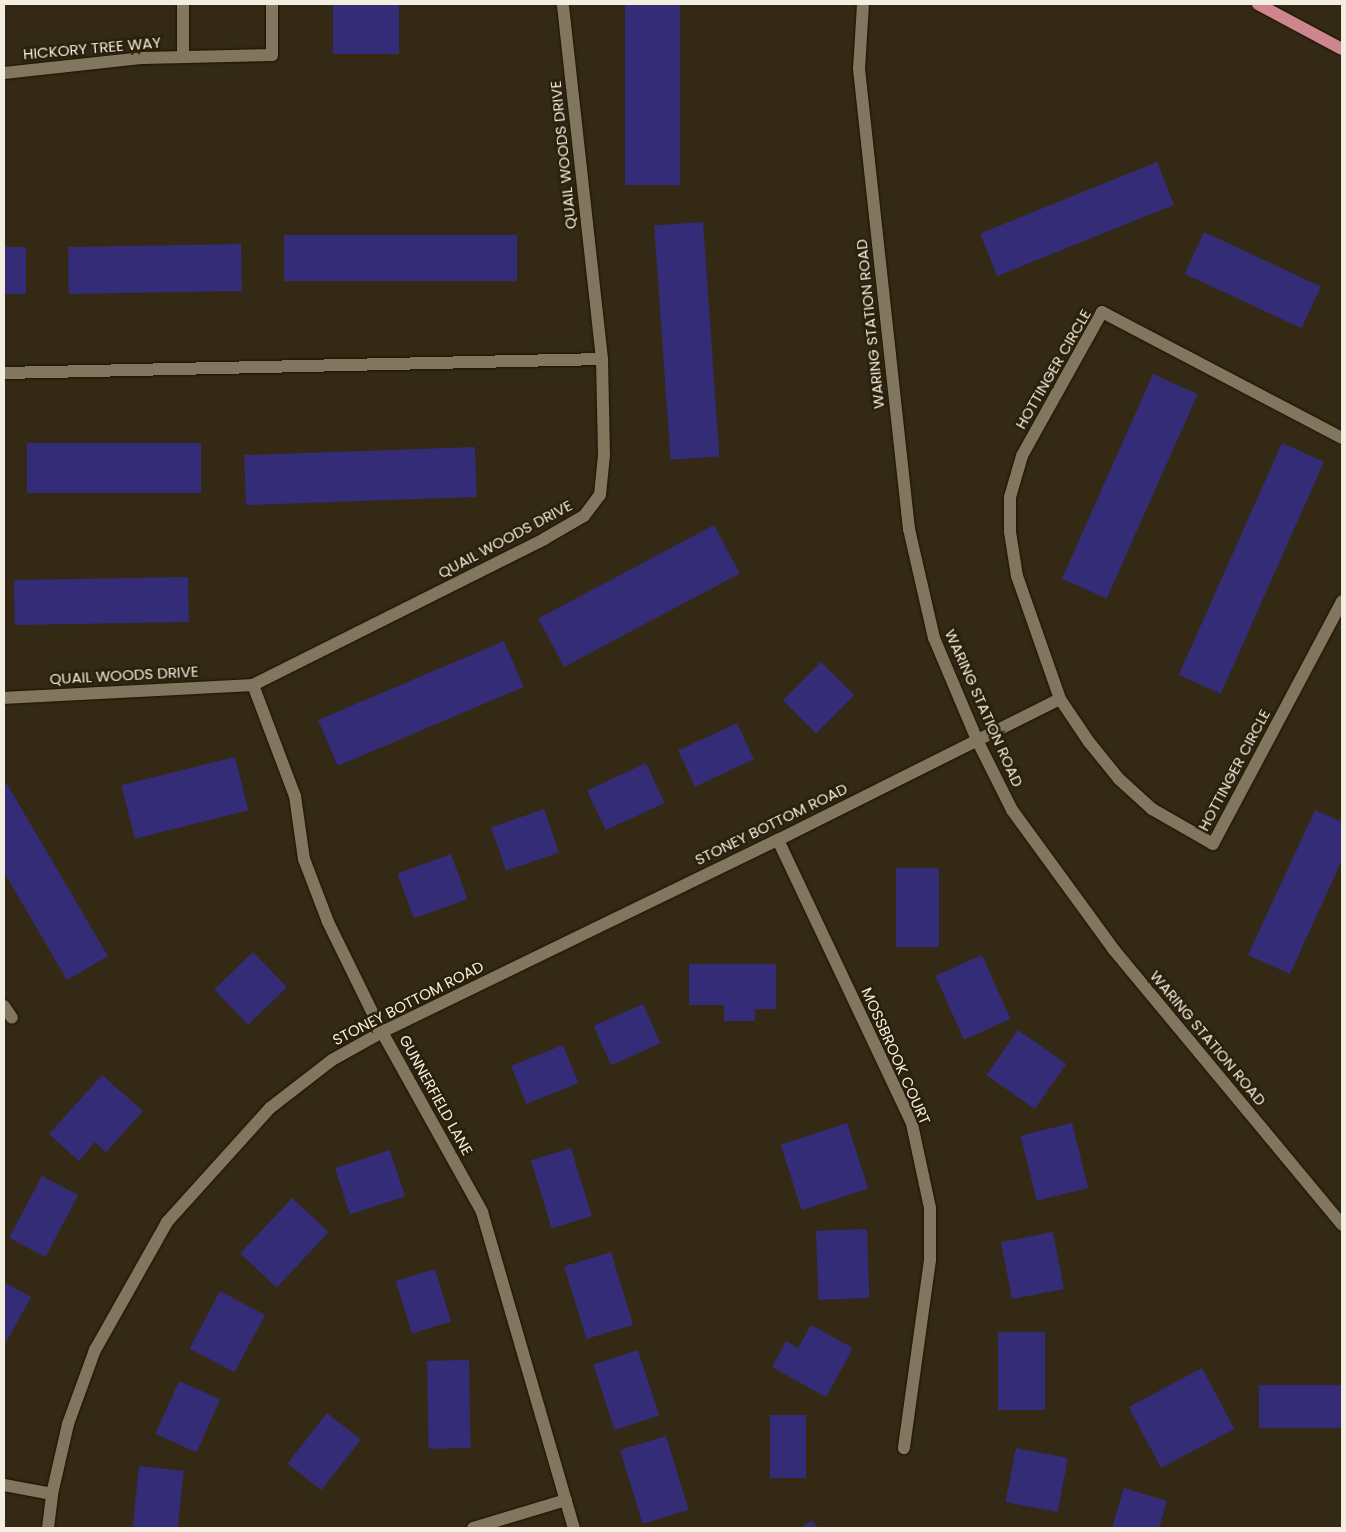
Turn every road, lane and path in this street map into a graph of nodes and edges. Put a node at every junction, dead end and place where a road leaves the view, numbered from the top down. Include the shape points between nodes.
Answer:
1 (184, 4) edge
2 (272, 4) edge
3 (563, 4) edge
4 (863, 4) edge
5 (1258, 4) edge
6 (1342, 49) edge
7 (183, 57) junction
8 (4, 73) edge
9 (602, 360) junction
10 (4, 373) edge
11 (1342, 438) edge
12 (1342, 601) edge
13 (253, 685) junction
14 (4, 698) edge
15 (1060, 699) junction
16 (977, 740) junction
17 (778, 840) junction
18 (4, 1006) edge
19 (12, 1018) dead end
20 (382, 1032) junction
21 (1342, 1225) edge
22 (904, 1448) dead end
23 (4, 1485) edge
24 (52, 1494) junction
25 (566, 1500) junction
26 (48, 1528) edge
27 (473, 1528) edge
28 (574, 1528) edge

1 - 7 street, HICKORY TREE WAY
2 - 7 street, HICKORY TREE WAY via 272,55
3 - 9 street, QUAIL WOODS DRIVE
4 - 16 street, WARING STATION ROAD via 859,69 909,530 934,638
5 - 6 main road
7 - 8 street, HICKORY TREE WAY via 143,58
9 - 10 street
9 - 13 street, QUAIL WOODS DRIVE via 604,455 600,495 584,516 535,544
11 - 15 street, HOTTINGER CIRCLE via 1102,312 1022,456 1010,498 1010,532 1016,576
12 - 15 street, HOTTINGER CIRCLE via 1212,844 1152,808 1119,779
13 - 14 street, QUAIL WOODS DRIVE
13 - 20 street, GUNNERFIELD LANE via 295,796 304,860 328,922
15 - 16 street
16 - 17 street, STONEY BOTTOM ROAD
16 - 21 street, WARING STATION ROAD via 1012,810 1114,950
17 - 20 street, STONEY BOTTOM ROAD
17 - 22 street, MOSSBROOK COURT via 912,1124 930,1208 930,1260
18 - 19 street
20 - 24 street, STONEY BOTTOM ROAD via 332,1060 270,1108 167,1222 95,1350 68,1424
20 - 25 street, GUNNERFIELD LANE via 482,1212
23 - 24 street
24 - 26 street, STONEY BOTTOM ROAD
25 - 27 street
25 - 28 street, GUNNERFIELD LANE

